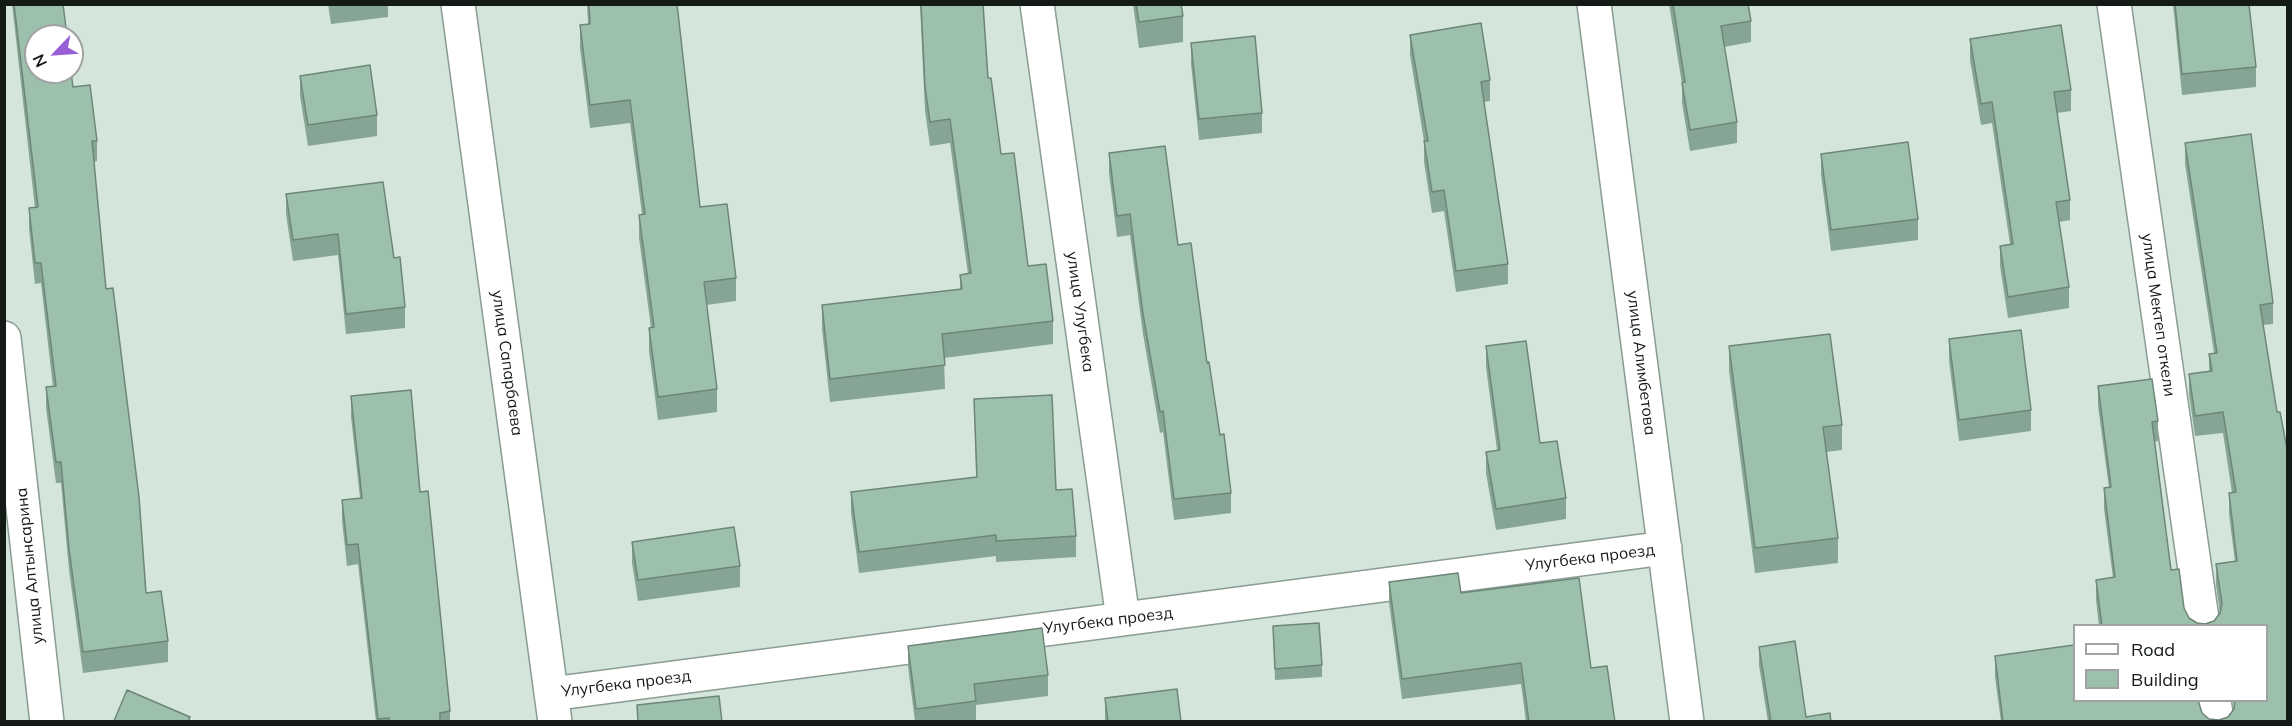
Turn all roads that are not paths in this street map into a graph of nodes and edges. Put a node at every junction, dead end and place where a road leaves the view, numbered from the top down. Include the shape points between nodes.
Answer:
1 (458, 4) edge
2 (1037, 4) edge
3 (1594, 4) edge
4 (2114, 4) edge
5 (4, 338) edge
6 (1665, 548) junction
7 (1123, 619) junction
8 (2203, 624) edge
9 (2214, 702) edge
10 (553, 708) edge
11 (47, 722) edge
12 (1687, 722) edge
13 (2217, 722) edge

1 - 10 street, улица Сапарбаева
2 - 7 street, улица Улугбека
3 - 6 street, улица Алимбетова
4 - 8 street, улица Мектеп откели
5 - 11 street, улица Алтынсарина
6 - 7 street, Улугбека проезд
6 - 12 street, улица Алимбетова
7 - 10 street, Улугбека проезд
9 - 13 street

